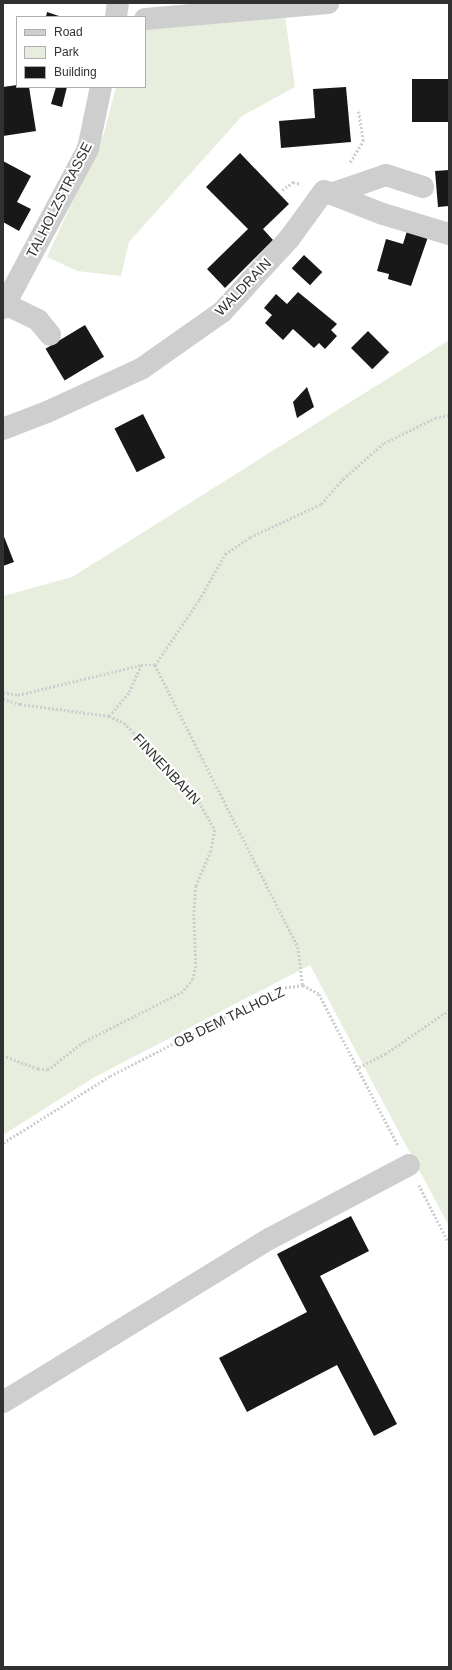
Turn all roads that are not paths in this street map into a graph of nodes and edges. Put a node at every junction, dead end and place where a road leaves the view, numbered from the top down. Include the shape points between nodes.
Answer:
1 (118, 3) edge
2 (328, 3) edge
3 (116, 16) edge
4 (146, 19) edge
5 (101, 88) edge
6 (423, 186) dead end
7 (331, 194) junction
8 (449, 234) edge
9 (4, 306) edge
10 (50, 335) dead end
11 (3, 429) edge
12 (408, 1165) road end
13 (3, 1402) edge

1 - 3 street
2 - 4 street
5 - 9 street, TALHOLZSTRASSE via 88,149
6 - 7 street via 386,174
7 - 8 street via 383,214
7 - 11 street, WALDRAIN via 324,191 289,239 222,312 141,369
9 - 10 street via 38,320
12 - 13 street via 271,1238

